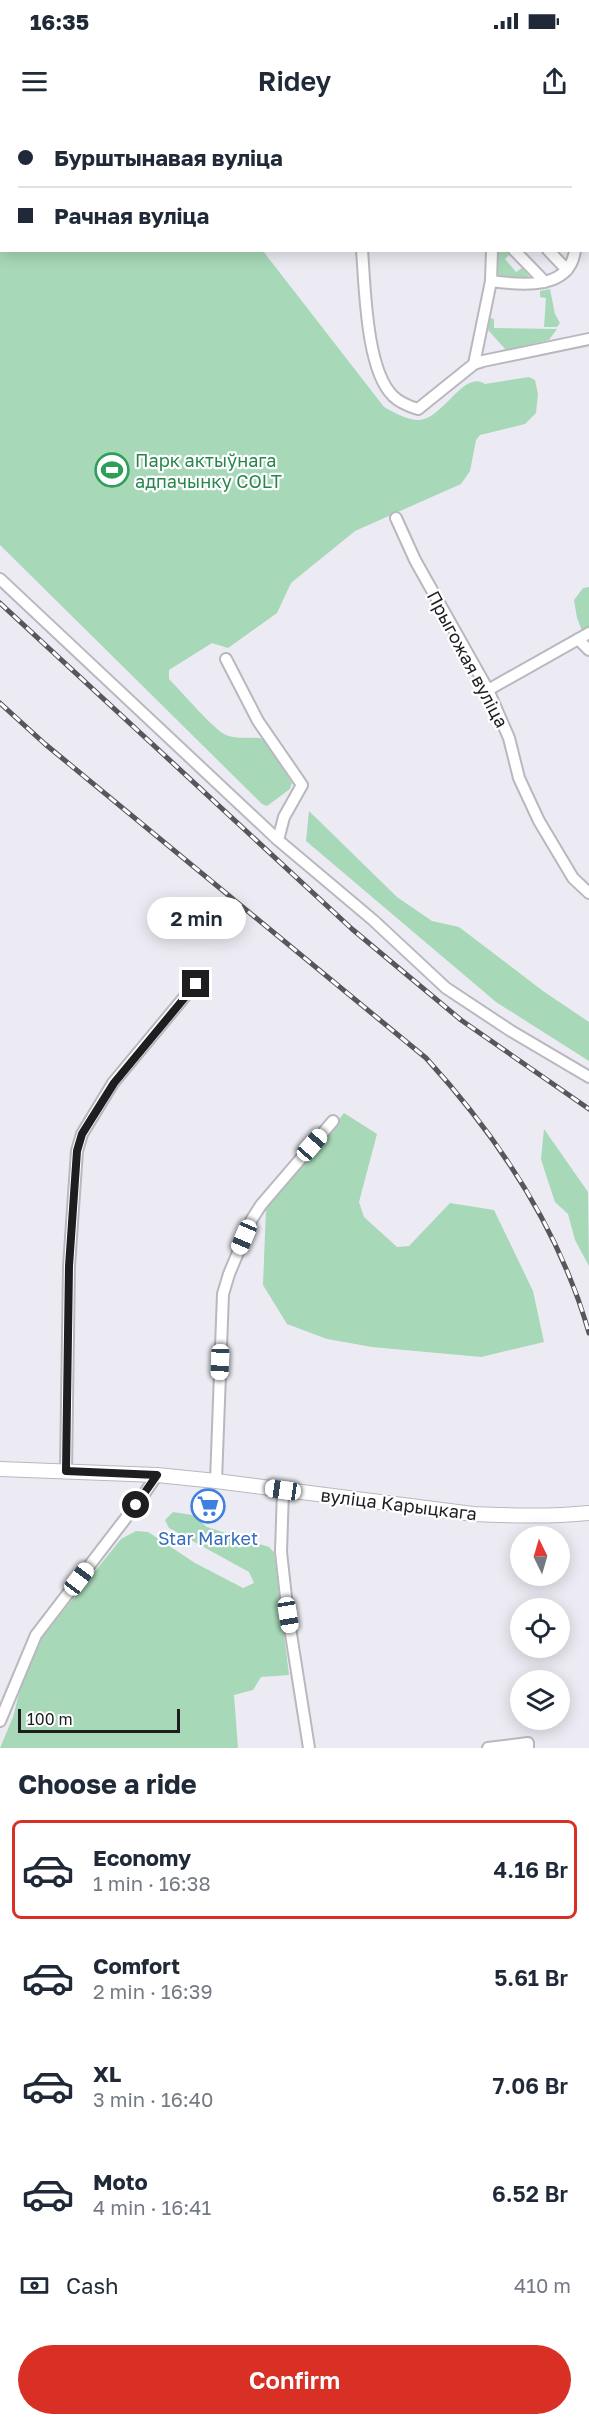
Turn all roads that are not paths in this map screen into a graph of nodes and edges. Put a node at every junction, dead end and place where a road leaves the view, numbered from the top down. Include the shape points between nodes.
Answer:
1 (362, 252) edge
2 (492, 252) edge
3 (516, 252) edge
4 (550, 252) edge
5 (575, 252) edge
6 (567, 270) junction
7 (491, 281) junction
8 (545, 282) junction
9 (589, 339) edge
10 (474, 364) junction
11 (396, 518) dead end
12 (0, 579) edge
13 (589, 633) edge
14 (578, 639) junction
15 (589, 650) edge
16 (226, 659) dead end
17 (488, 690) junction
18 (278, 840) junction
19 (589, 893) edge
20 (196, 984) dead end
21 (589, 1077) edge
22 (333, 1121) dead end
23 (0, 1469) edge
24 (66, 1471) junction
25 (157, 1475) junction
26 (216, 1481) junction
27 (283, 1490) junction
28 (589, 1513) edge
29 (0, 1721) edge
30 (309, 1748) edge
31 (488, 1748) edge
32 (528, 1748) edge

1 - 10 street via 370,335 378,372 391,395 418,409
2 - 7 street
3 - 8 street
4 - 6 street
5 - 6 street
6 - 8 street
7 - 8 street
7 - 10 street
9 - 10 street
11 - 17 street, Прыгожая вуліца via 415,560
12 - 18 street
13 - 14 street
14 - 15 street
14 - 17 street
16 - 18 street via 258,720 302,785 284,818
17 - 19 street, Прыгожая вуліца via 509,738 519,778 539,821 573,878
18 - 21 street via 446,988
20 - 24 street via 114,1083 82,1134 77,1151 69,1278
22 - 26 street via 261,1205 229,1274 221,1315
23 - 24 street, вуліца Карыцкага
24 - 25 street, вуліца Карыцкага
25 - 26 street, вуліца Карыцкага
25 - 29 street via 36,1635
26 - 27 street, вуліца Карыцкага
27 - 28 street, вуліца Карыцкага via 473,1514 514,1517
27 - 30 street via 281,1552
31 - 32 street via 528,1743

